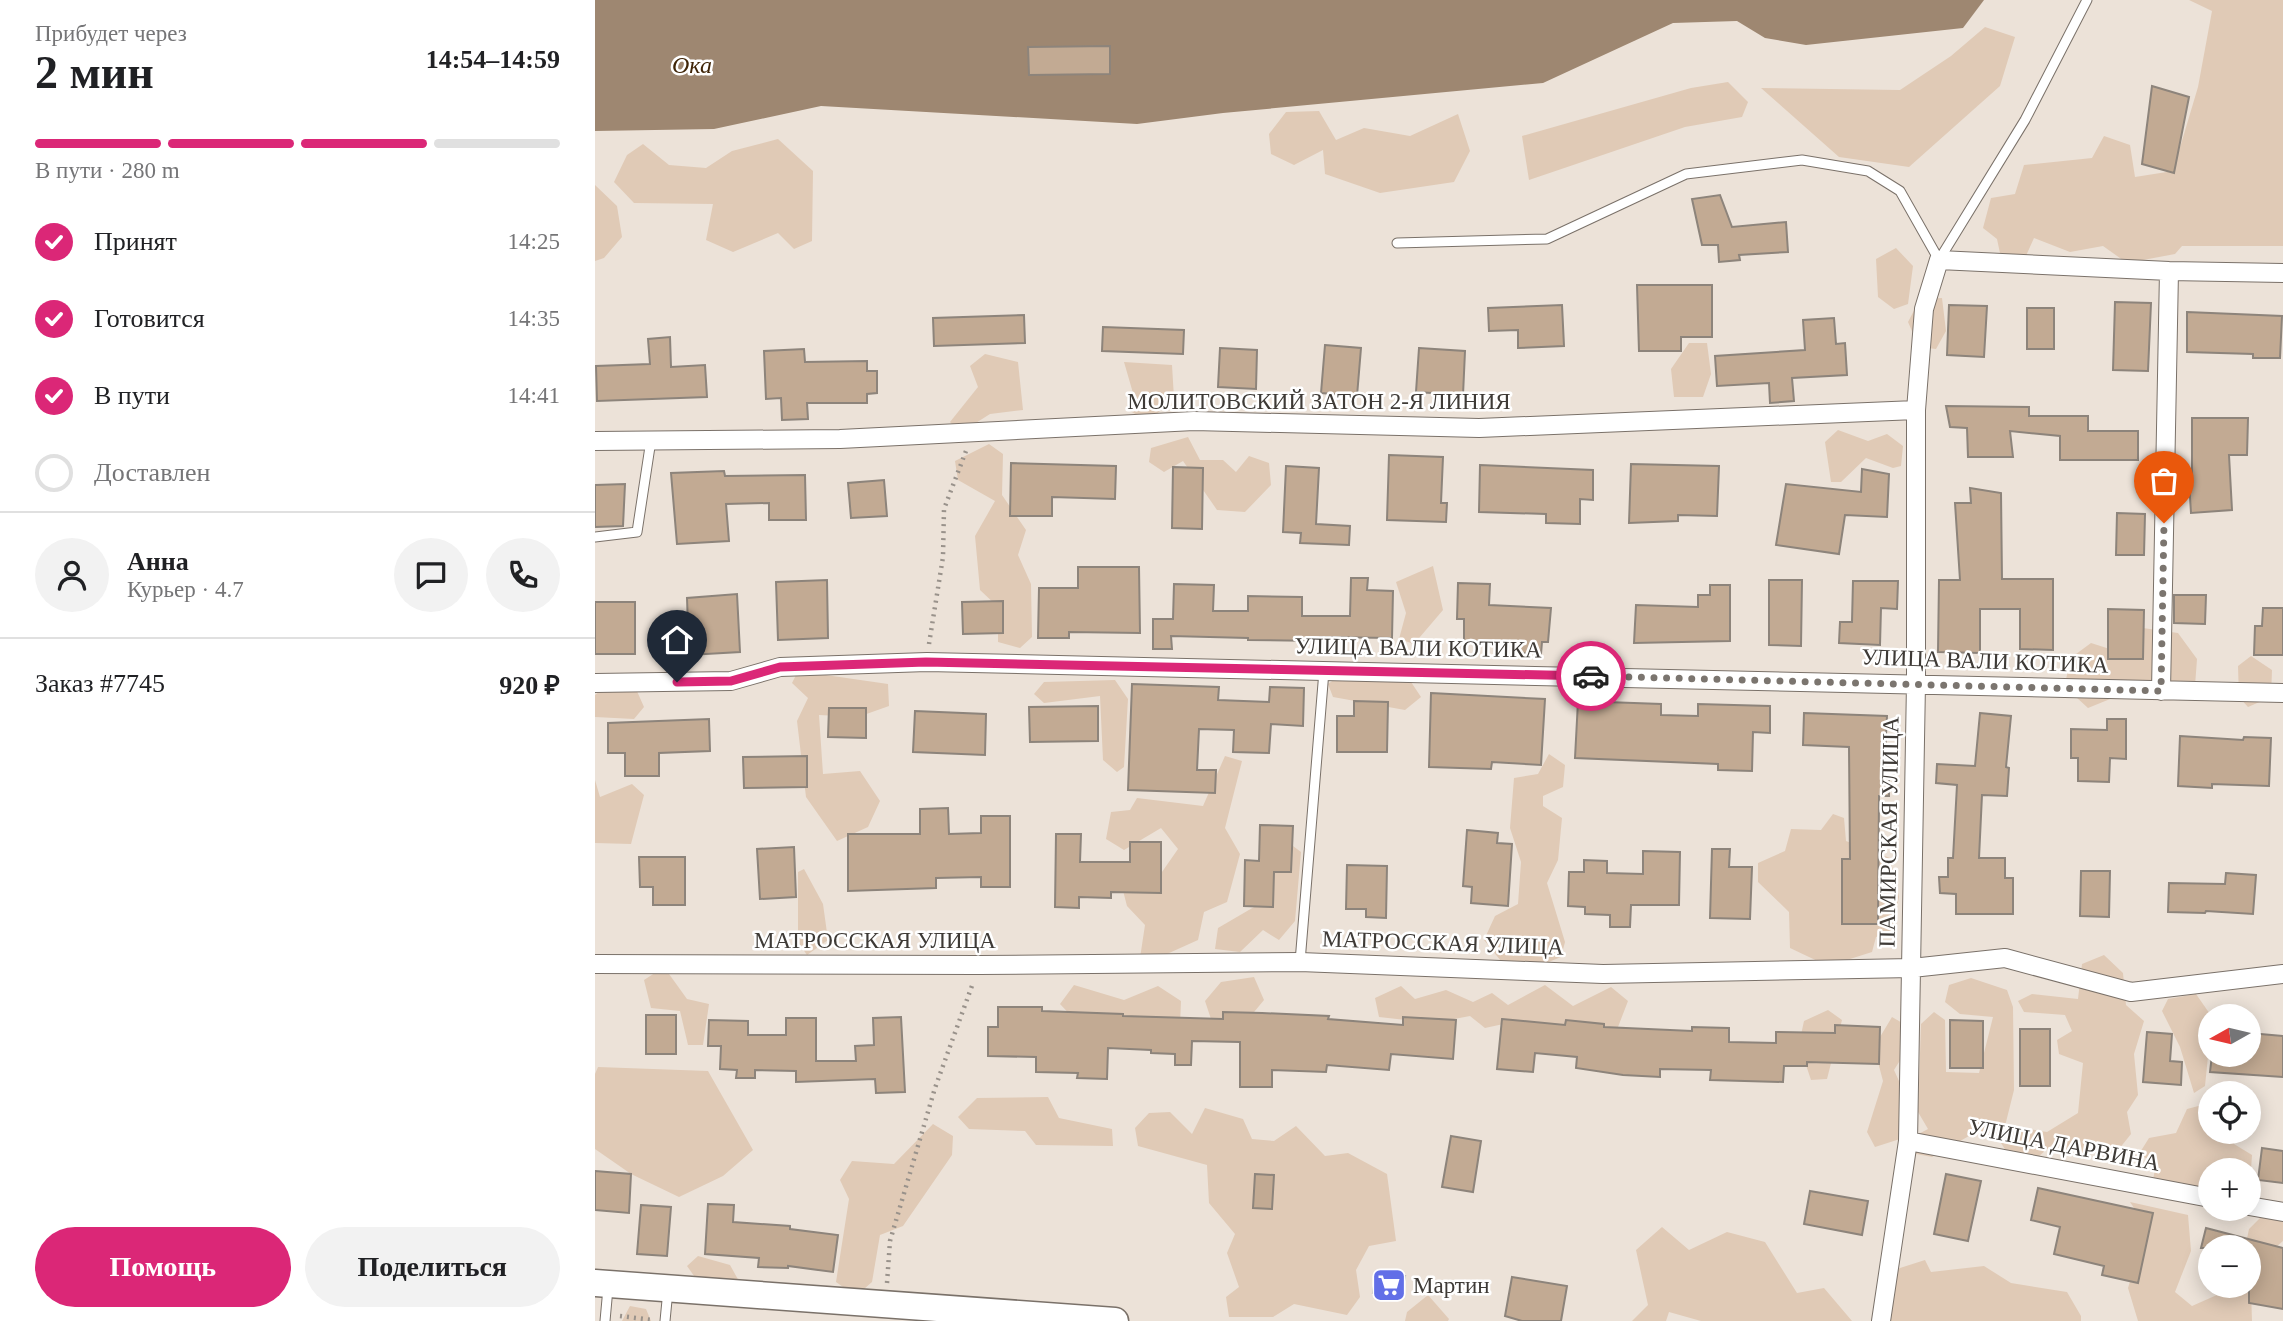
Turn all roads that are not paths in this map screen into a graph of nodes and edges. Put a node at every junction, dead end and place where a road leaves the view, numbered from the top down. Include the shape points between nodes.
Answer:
1 (2087, 0) edge
2 (1397, 243) dead end
3 (1939, 260) junction
4 (2169, 271) junction
5 (2283, 273) edge
6 (1916, 410) junction
7 (651, 440) junction
8 (595, 441) edge
9 (595, 537) edge
10 (1324, 670) junction
11 (595, 683) edge
12 (1916, 683) junction
13 (2161, 691) junction
14 (2283, 693) edge
15 (1300, 962) junction
16 (595, 964) edge
17 (1912, 968) junction
18 (2283, 974) edge
19 (1908, 1140) junction
20 (2198, 1197) edge
21 (2261, 1208) edge
22 (2283, 1212) edge
23 (602, 1283) edge
24 (668, 1289) junction
25 (883, 1313) edge
26 (606, 1318) edge
27 (665, 1321) edge
28 (1115, 1321) edge
29 (1881, 1321) edge

1 - 3 lane via 2025,120
2 - 3 lane via 1547,239 1686,174 1802,160 1868,171 1900,191
3 - 4 street
3 - 6 street, ПАМИРСКАЯ УЛИЦА via 1924,309
4 - 5 street
4 - 13 street
6 - 7 street, МОЛИТОВСКИЙ ЗАТОН 2-Я ЛИНИЯ via 1479,428 1194,421 840,439
6 - 12 street, ПАМИРСКАЯ УЛИЦА
7 - 8 street, МОЛИТОВСКИЙ ЗАТОН 2-Я ЛИНИЯ
7 - 9 lane via 637,532
10 - 11 street, УЛИЦА ВАЛИ КОТИКА via 926,662 780,667 731,681
10 - 12 street, УЛИЦА ВАЛИ КОТИКА
10 - 15 lane
12 - 13 street, УЛИЦА ВАЛИ КОТИКА
12 - 17 street, ПАМИРСКАЯ УЛИЦА
13 - 14 street, УЛИЦА ВАЛИ КОТИКА
15 - 16 street, МАТРОССКАЯ УЛИЦА
15 - 17 street, МАТРОССКАЯ УЛИЦА via 1603,974
17 - 18 street, МАТРОССКАЯ УЛИЦА via 2004,958 2131,992
17 - 19 street, ПАМИРСКАЯ УЛИЦА
19 - 20 street, УЛИЦА ДАРВИНА
19 - 29 street, ПАМИРСКАЯ УЛИЦА
21 - 22 street
23 - 24 street
23 - 26 lane
24 - 25 street
24 - 27 lane
25 - 28 street

